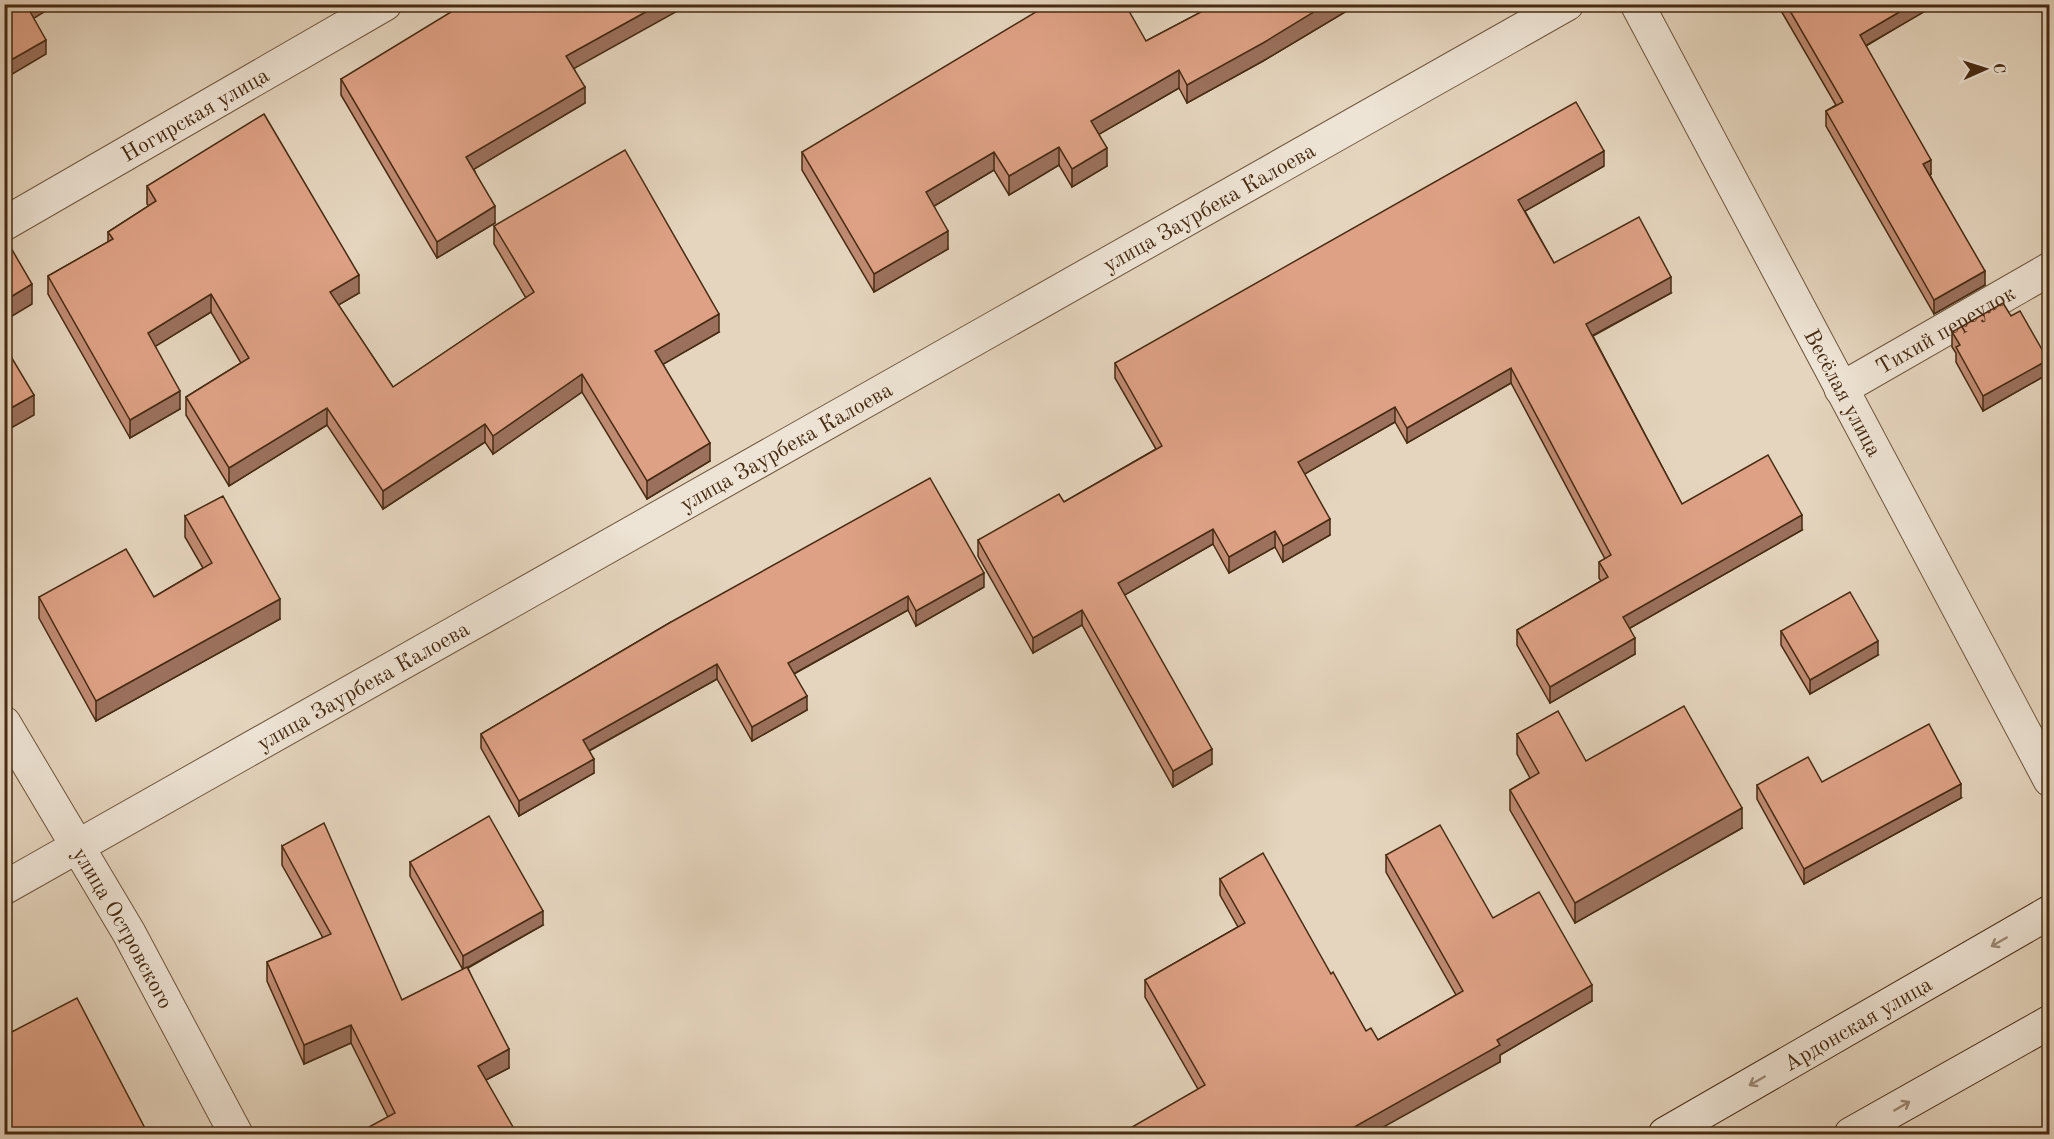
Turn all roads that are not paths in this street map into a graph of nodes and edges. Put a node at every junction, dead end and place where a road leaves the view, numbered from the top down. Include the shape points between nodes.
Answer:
1 (385, 4) edge
2 (1567, 4) edge
3 (1637, 4) edge
4 (4, 224) edge
5 (2049, 269) edge
6 (1841, 389) junction
7 (4, 723) edge
8 (2049, 780) edge
9 (78, 846) junction
10 (4, 888) edge
11 (2049, 912) edge
12 (2049, 1022) edge
13 (236, 1134) edge
14 (1665, 1134) edge
15 (1851, 1134) edge

1 - 4 street, Ногирская улица
2 - 9 street, улица Заурбека Калоева
3 - 6 street, Весёлая улица
5 - 6 street, Тихий переулок
6 - 8 street, Весёлая улица
7 - 9 street, улица Островского
9 - 10 street, улица Заурбека Калоева
9 - 13 street, улица Островского
11 -> 14 street, Ардонская улица
15 -> 12 street

